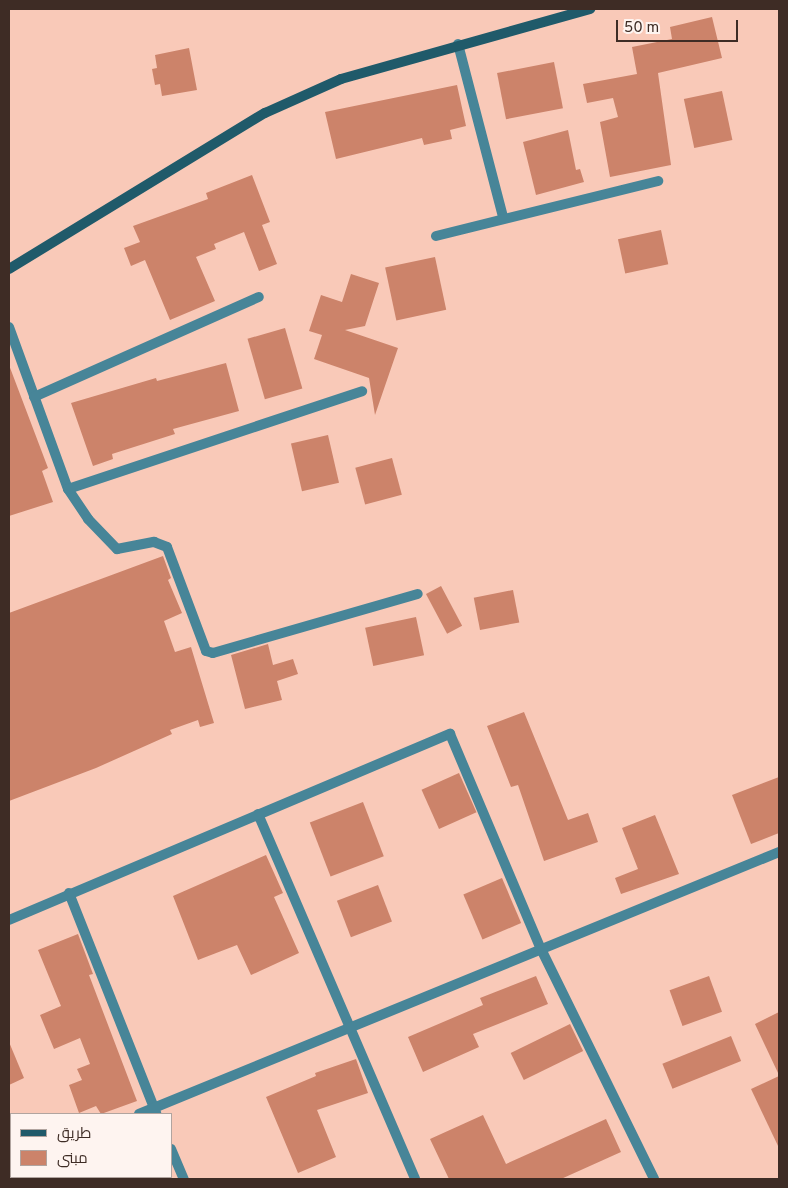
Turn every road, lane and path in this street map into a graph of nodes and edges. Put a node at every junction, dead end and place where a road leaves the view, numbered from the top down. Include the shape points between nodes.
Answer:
1 (590, 9) edge
2 (458, 44) junction
3 (658, 181) dead end
4 (503, 218) junction
5 (436, 236) dead end
6 (9, 269) edge
7 (259, 297) dead end
8 (9, 327) edge
9 (362, 391) dead end
10 (34, 397) junction
11 (68, 489) junction
12 (418, 594) dead end
13 (258, 814) junction
14 (779, 852) edge
15 (69, 893) junction
16 (9, 920) edge
17 (541, 949) junction
18 (350, 1029) junction
19 (155, 1111) edge
20 (172, 1151) edge
21 (184, 1179) edge
22 (415, 1179) edge
23 (654, 1179) edge

1 - 2 main road
2 - 4 street
2 - 6 main road via 341,79 265,113
3 - 4 street
4 - 5 street
7 - 10 street
8 - 10 street
9 - 11 street
10 - 11 street
11 - 12 street via 88,519 117,549 154,542 166,548 206,651 213,652
13 - 15 street
13 - 17 street via 450,734
13 - 18 street
14 - 17 street
15 - 16 street
15 - 19 street
17 - 18 street
17 - 23 street
18 - 19 street
18 - 22 street
20 - 21 street

